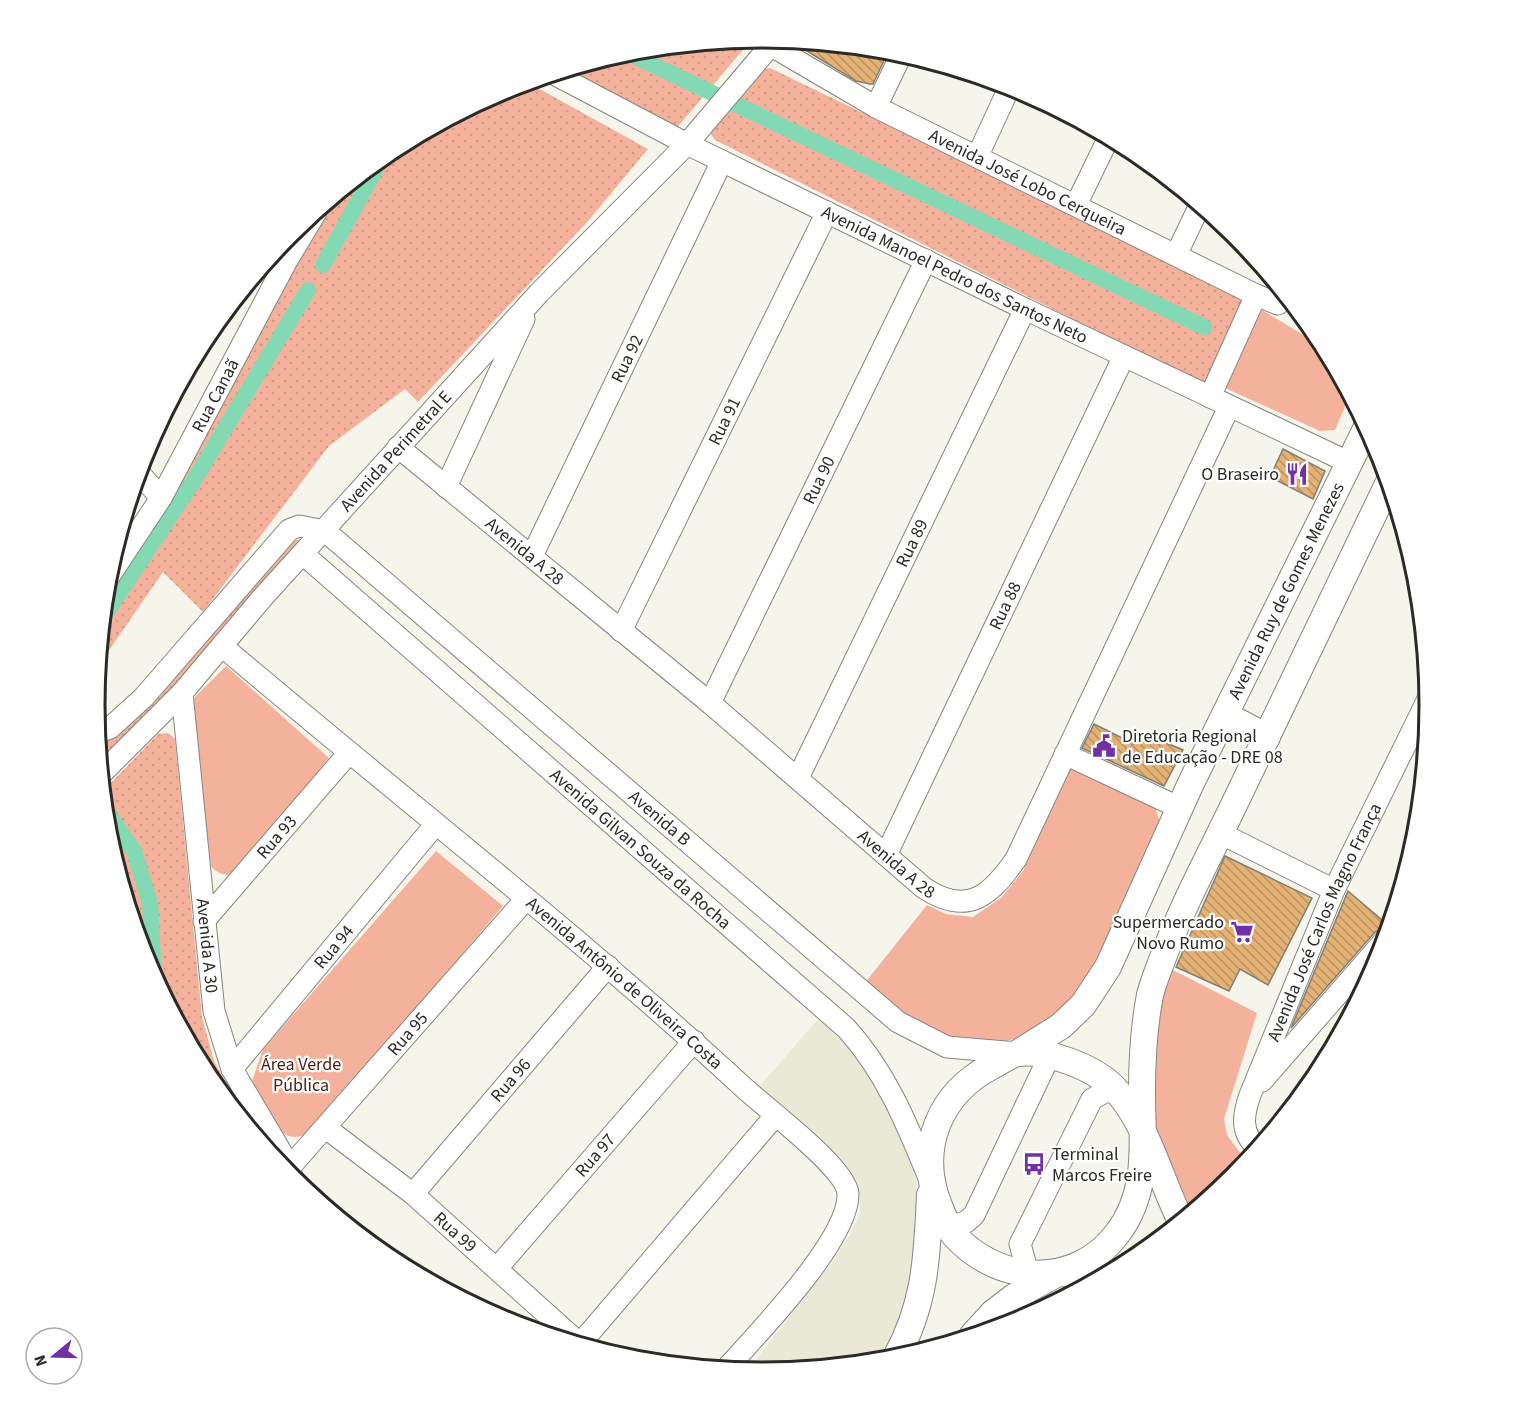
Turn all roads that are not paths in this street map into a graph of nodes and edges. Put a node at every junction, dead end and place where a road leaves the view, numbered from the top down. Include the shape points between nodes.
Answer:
1 (768, 48) edge
2 (783, 48) edge
3 (897, 62) edge
4 (564, 79) edge
5 (1006, 95) edge
6 (876, 107) junction
7 (687, 144) junction
8 (1105, 145) edge
9 (978, 155) junction
10 (722, 161) junction
11 (1076, 205) junction
12 (827, 212) junction
13 (1197, 212) edge
14 (301, 237) edge
15 (1176, 255) junction
16 (926, 260) junction
17 (1256, 295) junction
18 (533, 299) junction
19 (1280, 300) edge
20 (1025, 309) junction
21 (1124, 356) junction
22 (1219, 402) junction
23 (1362, 438) edge
24 (399, 447) junction
25 (1350, 463) junction
26 (145, 480) edge
27 (446, 487) junction
28 (1384, 492) edge
29 (161, 498) junction
30 (325, 531) junction
31 (303, 554) junction
32 (123, 555) edge
33 (532, 556) junction
34 (621, 632) junction
35 (222, 646) junction
36 (182, 693) junction
37 (710, 703) junction
38 (1225, 715) junction
39 (1419, 716) edge
40 (106, 729) edge
41 (1267, 737) junction
42 (348, 754) junction
43 (1065, 754) junction
44 (109, 766) edge
45 (798, 778) junction
46 (1180, 808) junction
47 (435, 825) junction
48 (1220, 833) junction
49 (886, 854) junction
50 (1334, 890) junction
51 (526, 898) junction
52 (204, 921) junction
53 (1367, 961) edge
54 (608, 966) junction
55 (694, 1041) junction
56 (1018, 1053) junction
57 (1049, 1057) junction
58 (232, 1069) junction
59 (1114, 1088) junction
60 (1250, 1095) junction
61 (775, 1116) junction
62 (326, 1128) junction
63 (1143, 1132) junction
64 (1253, 1141) edge
65 (273, 1142) edge
66 (294, 1165) edge
67 (930, 1183) junction
68 (413, 1194) junction
69 (1177, 1214) edge
70 (947, 1227) junction
71 (498, 1267) junction
72 (1028, 1273) junction
73 (1058, 1273) junction
74 (1090, 1274) edge
75 (984, 1323) edge
76 (567, 1332) edge
77 (585, 1338) edge
78 (902, 1347) edge
79 (733, 1361) edge

1 - 7 street
2 - 6 street, Avenida José Lobo Cerqueira
3 - 6 street
4 - 7 street, Avenida Manoel Pedro dos Santos Neto
5 - 9 street
6 - 9 street, Avenida José Lobo Cerqueira
7 - 10 street, Avenida Manoel Pedro dos Santos Neto
7 - 18 street, Avenida Perimetral E
8 - 11 street
9 - 11 street, Avenida José Lobo Cerqueira
10 - 12 street, Avenida Manoel Pedro dos Santos Neto
10 - 33 street, Rua 92
11 - 15 street, Avenida José Lobo Cerqueira
12 - 16 street, Avenida Manoel Pedro dos Santos Neto
12 - 34 street, Rua 91
13 - 15 street
14 - 29 street, Rua Canaã
15 - 17 street, Avenida José Lobo Cerqueira
16 - 20 street, Avenida Manoel Pedro dos Santos Neto
16 - 37 street, Rua 90
17 - 19 street, Avenida José Lobo Cerqueira via 1278,304
17 - 22 street, Avenida A 28
18 - 24 street, Avenida Perimetral E
18 - 27 street
20 - 21 street, Avenida Manoel Pedro dos Santos Neto
20 - 45 street, Rua 89
21 - 22 street, Avenida Manoel Pedro dos Santos Neto
21 - 49 street, Rua 88
22 - 25 street, Avenida Manoel Pedro dos Santos Neto
22 - 43 street, Avenida A 28
23 - 25 main road, Avenida Ruy de Gomes Menezes
24 - 27 street, Avenida A 28
24 - 30 street, Avenida Perimetral E
25 - 38 main road, Avenida Ruy de Gomes Menezes
26 - 29 street
27 - 33 street, Avenida A 28
28 - 41 main road
29 - 32 street, Rua Canaã
30 - 31 street, Avenida Perimetral E
30 - 40 street via 299,526 289,530 144,697
30 - 56 street, Avenida B via 898,1022 947,1047
31 - 35 street
31 - 67 street, Avenida Gilvan Souza da Rocha via 846,1028 889,1087
33 - 34 street, Avenida A 28
34 - 37 street, Avenida A 28
35 - 36 street
35 - 42 street, Avenida Antônio de Oliveira Costa
36 - 44 street
36 - 52 street, Avenida A 30
37 - 45 street, Avenida A 28
38 - 41 main road
38 - 46 main road, Avenida Ruy de Gomes Menezes
39 - 50 street, Avenida José Carlos Magno França
41 - 48 main road
42 - 47 street, Avenida Antônio de Oliveira Costa
42 - 52 street, Rua 93
43 - 46 street
43 - 49 street, Avenida A 28 via 1016,859 993,890 964,901 938,897
45 - 49 street, Avenida A 28
46 - 56 main road, Avenida Ruy de Gomes Menezes via 1108,967 1083,1005 1061,1026
47 - 51 street, Avenida Antônio de Oliveira Costa
47 - 58 street, Rua 94
48 - 50 street
48 - 63 main road via 1183,909 1150,993 1143,1049
50 - 60 street, Avenida José Carlos Magno França
51 - 54 street, Avenida Antônio de Oliveira Costa
51 - 62 street, Rua 95
52 - 58 street, Avenida A 30 via 214,1011
53 - 60 street
54 - 55 street, Avenida Antônio de Oliveira Costa
54 - 68 street, Rua 96
55 - 61 street, Avenida Antônio de Oliveira Costa
55 - 71 street, Rua 97
56 - 57 main road
56 - 67 main road, Avenida Ruy de Gomes Menezes via 979,1073 956,1092 939,1117 930,1146
57 - 59 main road via 1084,1067
57 - 70 street via 974,1215 966,1222
58 - 65 street, Avenida A 30
59 - 63 main road
59 - 72 street via 1092,1099 1020,1244
60 - 64 street, Avenida José Carlos Magno França via 1243,1114
61 - 77 street
61 - 79 street, Avenida Antônio de Oliveira Costa via 823,1155 836,1172 848,1191 846,1213 784,1304
62 - 66 street, Rua 95
62 - 68 street, Rua 99
63 - 69 main road
63 - 73 main road via 1142,1178 1134,1206 1117,1234 1097,1255
67 - 70 main road
67 - 78 main road, Avenida Ruy de Gomes Menezes via 927,1264 920,1302
68 - 71 street, Rua 99
70 - 72 main road via 969,1251 997,1267
71 - 76 street, Rua 99
72 - 73 main road
73 - 74 main road
73 - 75 main road via 1014,1297

